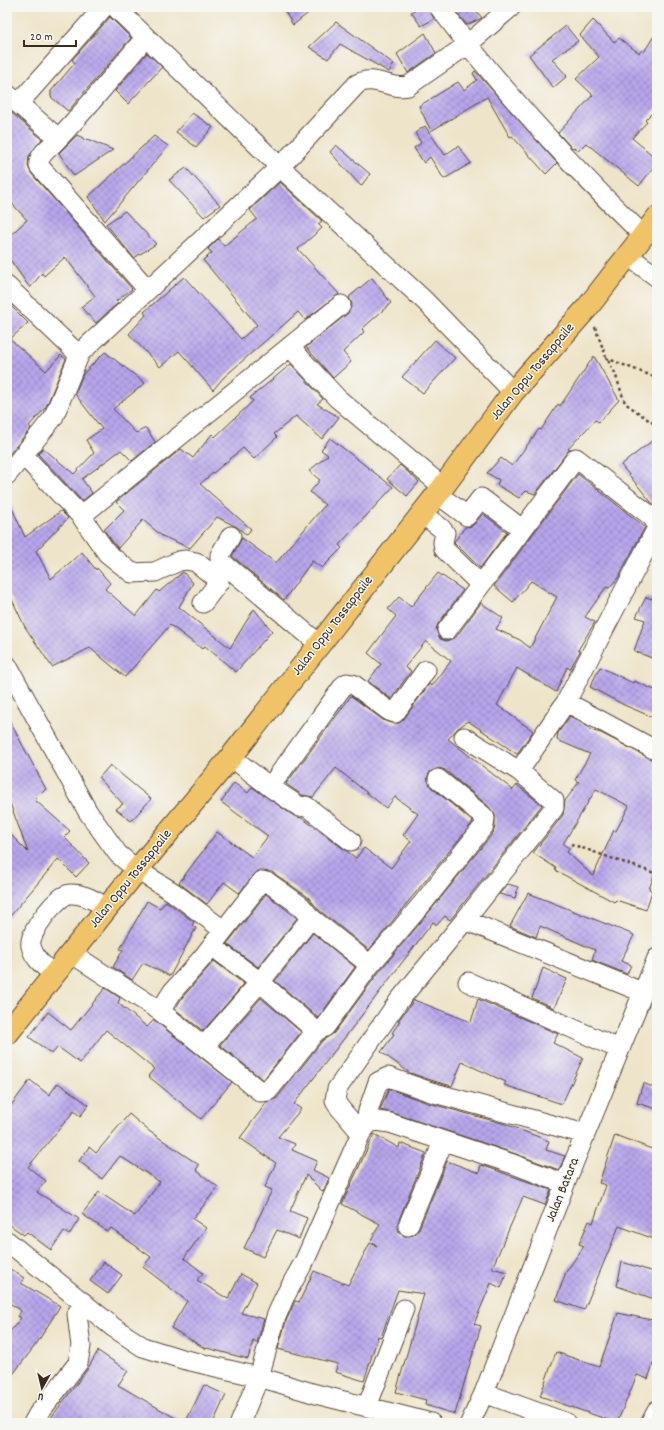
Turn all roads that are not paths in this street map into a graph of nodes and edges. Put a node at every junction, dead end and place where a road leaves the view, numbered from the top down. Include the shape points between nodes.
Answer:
1 (104, 7) edge
2 (115, 7) edge
3 (439, 7) edge
4 (511, 7) edge
5 (146, 37) junction
6 (468, 45) junction
7 (13, 98) edge
8 (58, 138) junction
9 (280, 167) junction
10 (657, 218) edge
11 (643, 235) junction
12 (627, 255) junction
13 (657, 277) edge
14 (7, 286) edge
15 (148, 290) junction
16 (341, 305) dead end
17 (290, 347) junction
18 (79, 355) junction
19 (513, 392) junction
20 (24, 456) junction
21 (7, 475) edge
22 (440, 491) junction
23 (422, 514) junction
24 (81, 516) junction
25 (522, 529) junction
26 (231, 536) dead end
27 (481, 585) junction
28 (203, 603) dead end
29 (447, 630) dead end
30 (319, 644) junction
31 (7, 665) edge
32 (426, 670) dead end
33 (566, 702) junction
34 (464, 737) dead end
35 (657, 751) edge
36 (231, 757) junction
37 (519, 771) junction
38 (438, 779) dead end
39 (270, 787) junction
40 (351, 841) dead end
41 (137, 870) junction
42 (108, 908) junction
43 (311, 918) junction
44 (465, 920) junction
45 (224, 930) junction
46 (212, 946) junction
47 (71, 953) junction
48 (657, 958) edge
49 (370, 965) junction
50 (54, 975) junction
51 (260, 982) junction
52 (468, 982) dead end
53 (642, 992) junction
54 (160, 1011) junction
55 (316, 1031) junction
56 (7, 1034) edge
57 (205, 1045) junction
58 (619, 1049) junction
59 (363, 1129) junction
60 (585, 1134) junction
61 (443, 1142) junction
62 (565, 1184) junction
63 (408, 1226) dead end
64 (7, 1241) edge
65 (83, 1302) junction
66 (404, 1309) dead end
67 (259, 1377) junction
68 (484, 1393) junction
69 (367, 1407) junction
70 (33, 1423) edge
71 (240, 1423) edge
72 (431, 1423) edge
73 (470, 1423) edge
74 (567, 1423) edge

1 - 7 street
2 - 5 street
3 - 6 street
4 - 6 street
5 - 8 street
5 - 9 street
6 - 9 street via 408,86 401,88 370,80 362,81
6 - 11 street via 584,179
7 - 8 street
8 - 15 street via 40,158 39,166
9 - 15 street
9 - 19 street via 425,301
10 - 11 main road, Jalan Oppu Tossappaile
11 - 12 main road, Jalan Oppu Tossappaile
12 - 13 street
12 - 19 main road, Jalan Oppu Tossappaile via 587,308
14 - 18 street
15 - 18 street
16 - 17 street
17 - 22 street via 338,398
17 - 24 street
18 - 20 street via 53,418
19 - 22 main road, Jalan Oppu Tossappaile
20 - 21 street
20 - 24 street
22 - 23 main road, Jalan Oppu Tossappaile
22 - 25 street via 467,516 481,498
23 - 27 street via 442,528 445,533 444,549
23 - 30 main road, Jalan Oppu Tossappaile
24 - 28 street via 107,553 132,573 155,572 179,561 196,562 219,582
25 - 27 street
25 - 33 street via 576,458 656,523 656,532
26 - 30 street via 220,555 220,560
27 - 29 street
30 - 36 main road, Jalan Oppu Tossappaile
31 - 41 street via 88,812 118,854
32 - 39 street via 395,713 353,684 347,683
33 - 35 street
33 - 37 street
34 - 37 street
36 - 39 street
36 - 41 main road, Jalan Oppu Tossappaile
37 - 44 street via 554,801 554,808
38 - 49 street via 485,818 486,824
39 - 40 street via 300,807 306,806
41 - 42 main road, Jalan Oppu Tossappaile
41 - 45 street via 173,892
42 - 47 main road, Jalan Oppu Tossappaile
42 - 50 street via 83,895 69,894 50,908 31,938 31,945 36,958
43 - 45 street via 301,906 269,883 262,881
43 - 49 street
43 - 51 street
44 - 53 street
44 - 59 street via 398,1002 337,1089 335,1100 339,1107
45 - 46 street
46 - 51 street
46 - 54 street via 173,991
47 - 50 main road, Jalan Oppu Tossappaile
47 - 54 street
48 - 53 street, Jalan Batara
49 - 55 street via 325,1027
50 - 56 main road, Jalan Oppu Tossappaile
51 - 55 street
51 - 57 street
52 - 58 street
53 - 58 street, Jalan Batara
54 - 57 street via 200,1044
55 - 57 street via 268,1091 264,1092 205,1048
58 - 60 street, Jalan Batara
59 - 60 street via 378,1082 388,1077 431,1092
59 - 61 street via 377,1121
59 - 67 street via 305,1260 276,1317
60 - 62 street, Jalan Batara
61 - 62 street
61 - 63 street
62 - 68 street, Jalan Batara
64 - 65 street
65 - 67 street via 143,1347
65 - 70 street via 77,1314 81,1346 78,1363
66 - 69 street
67 - 69 street
67 - 71 street
68 - 73 street, Jalan Batara
68 - 74 street
69 - 72 street

